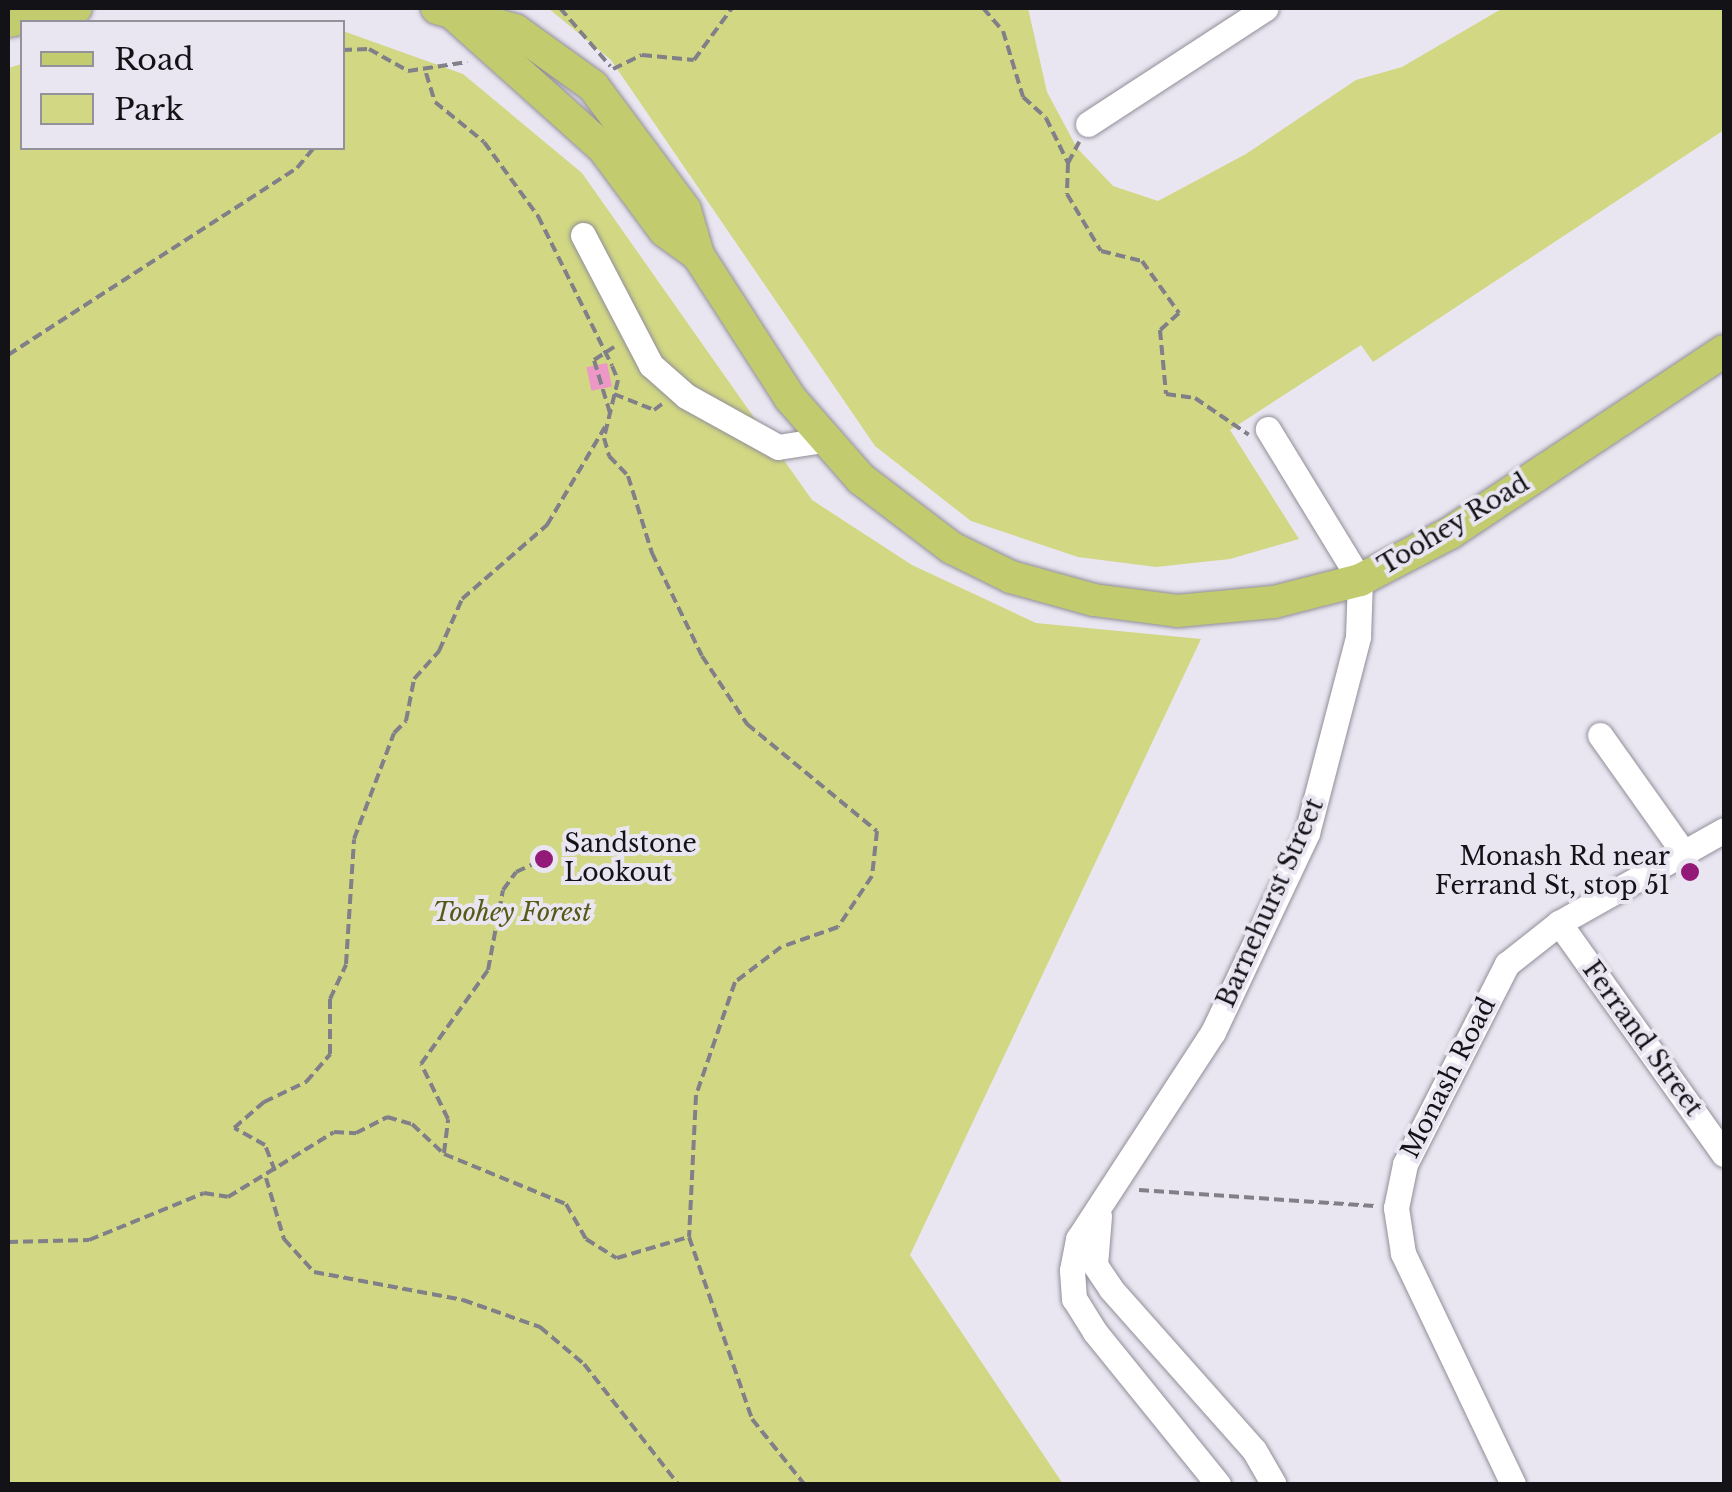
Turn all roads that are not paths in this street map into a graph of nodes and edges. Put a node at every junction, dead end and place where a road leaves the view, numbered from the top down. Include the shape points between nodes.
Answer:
1 (76, 8) edge
2 (1266, 8) edge
3 (446, 12) edge
4 (8, 21) edge
5 (1088, 124) road end
6 (583, 235) dead end
7 (1724, 350) edge
8 (1271, 434) road end
9 (823, 440) junction
10 (1360, 580) junction
11 (1600, 735) dead end
12 (1724, 830) edge
13 (1684, 853) junction
14 (1559, 923) junction
15 (1724, 1154) edge
16 (1105, 1197) junction
17 (1218, 1484) edge
18 (1274, 1484) edge
19 (1513, 1484) edge

1 - 4 main road
2 - 5 street
3 - 9 main road, Toohey Road via 591,136 665,231 698,256
6 - 9 street via 651,364 686,396 778,447
7 - 10 main road, Toohey Road via 1450,533
8 - 10 street
9 - 10 main road, Toohey Road via 952,548 1011,577 1094,600 1177,610 1274,602
10 - 16 street, Barnehurst Street via 1358,637 1307,833 1213,1032
11 - 13 street
12 - 13 street, Monash Road
13 - 14 street, Monash Road
14 - 15 street, Ferrand Street
14 - 19 street, Monash Road via 1507,964 1404,1164 1396,1208 1404,1253
16 - 17 street, Barnehurst Street via 1078,1239 1074,1299
16 - 18 street, Barnehurst Street via 1092,1240 1095,1265 1254,1450

